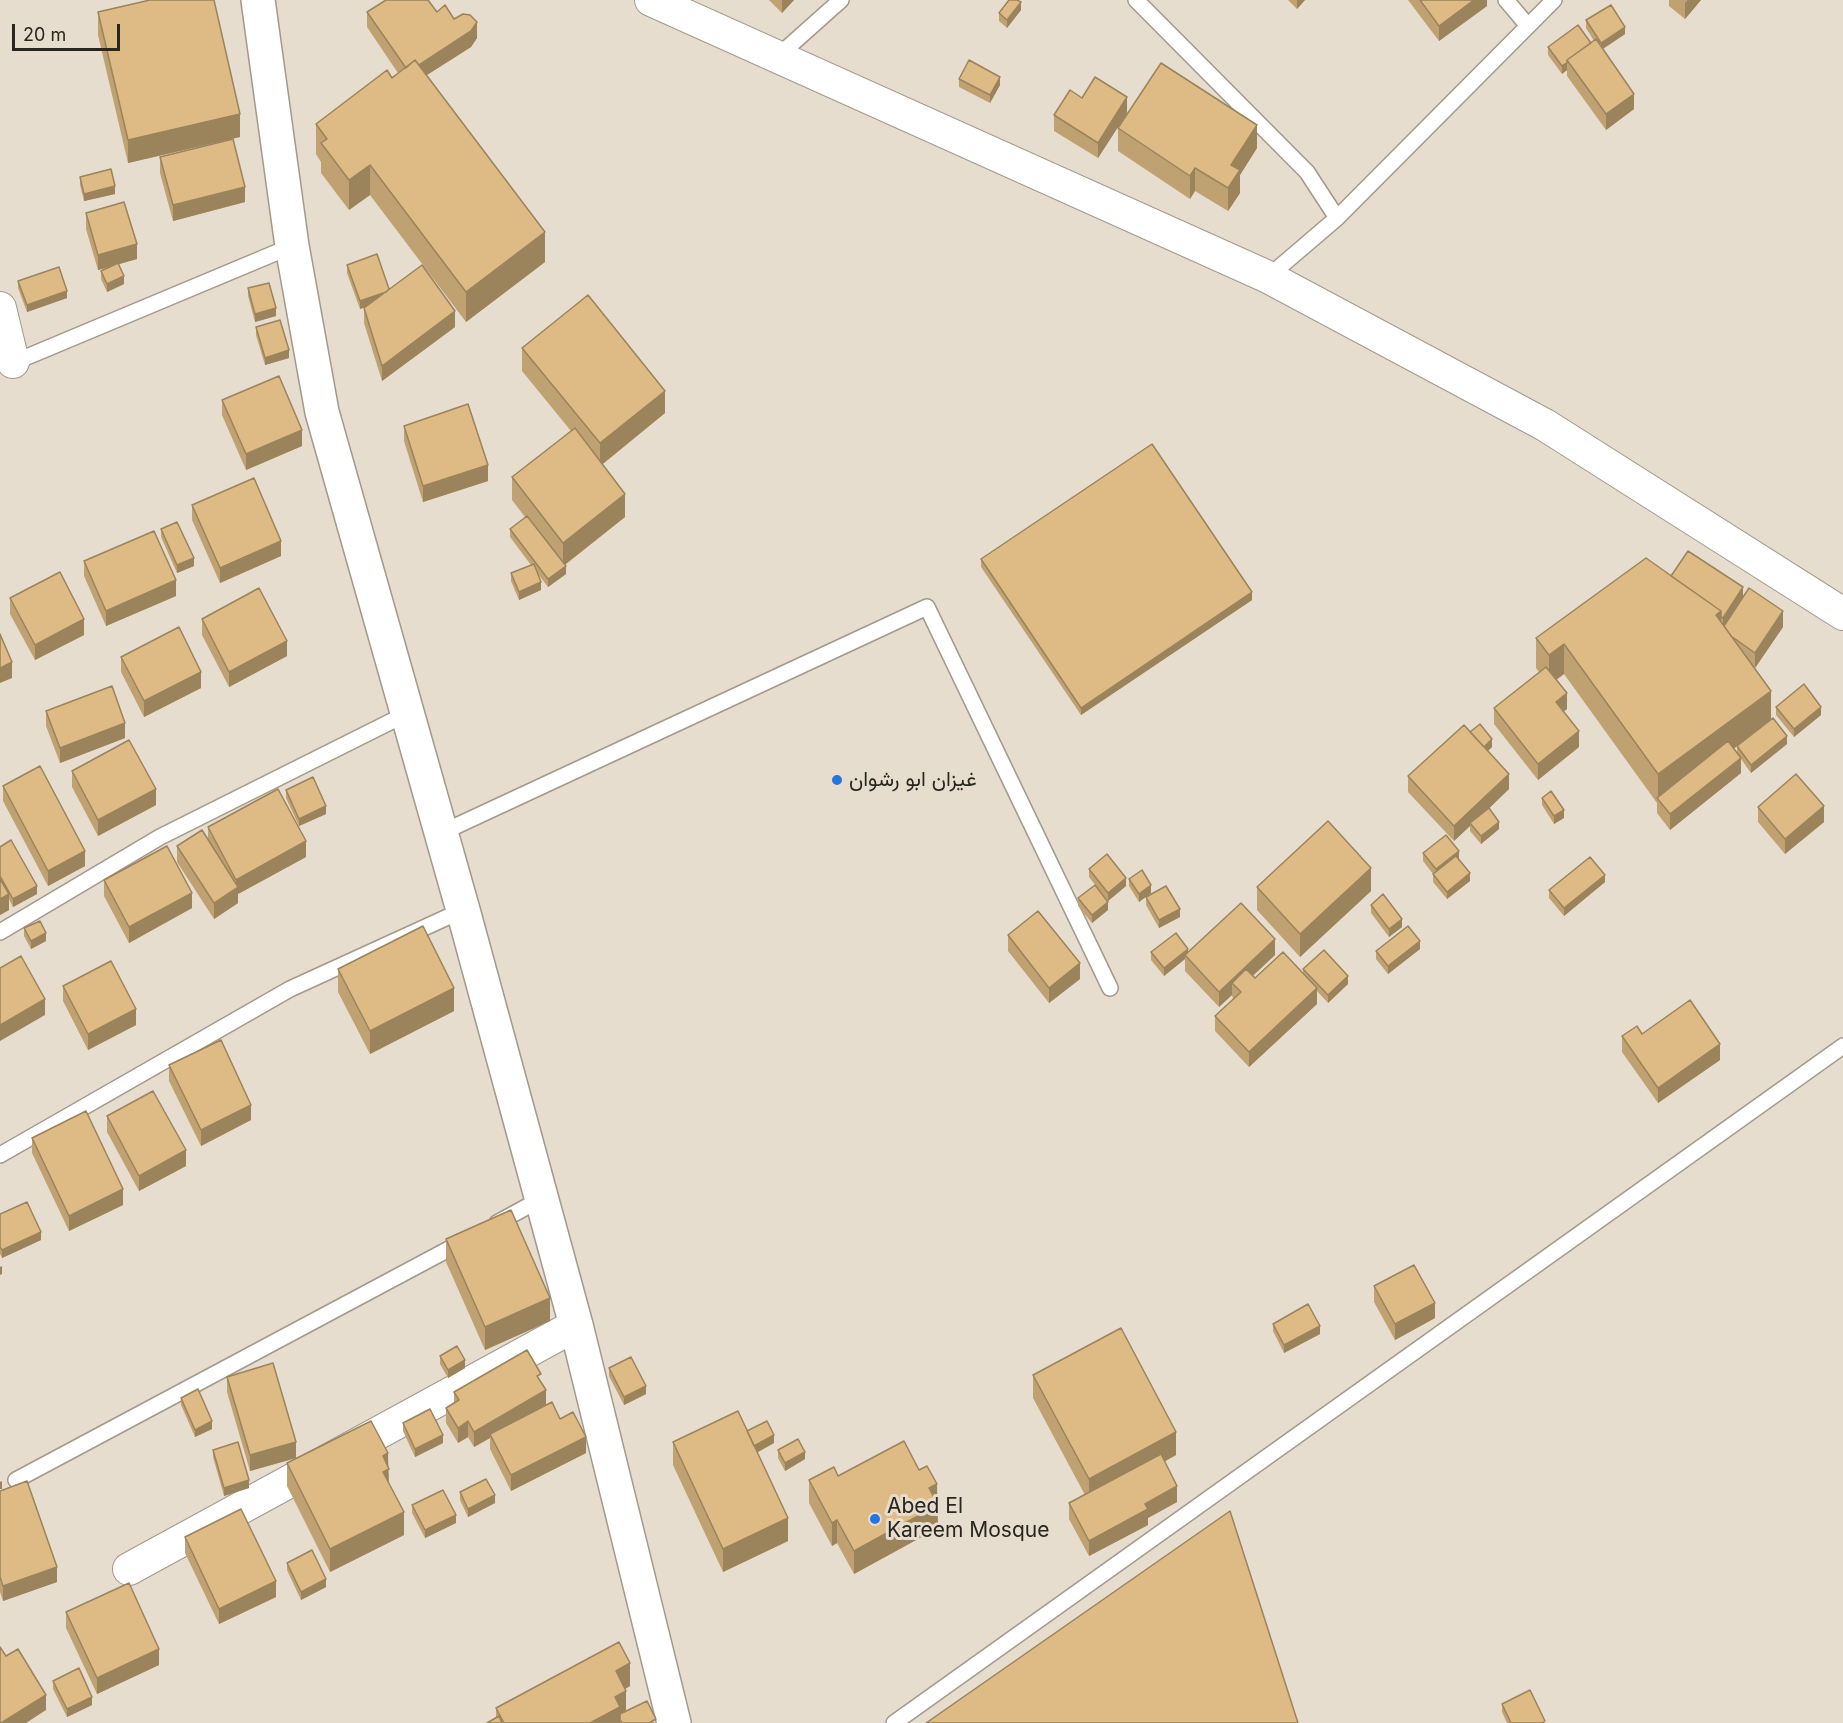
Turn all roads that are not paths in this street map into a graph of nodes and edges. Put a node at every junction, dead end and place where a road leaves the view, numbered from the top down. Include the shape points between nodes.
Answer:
1 (258, 0) edge
2 (651, 0) edge
3 (841, 0) edge
4 (1136, 0) edge
5 (1506, 0) edge
6 (1554, 0) edge
7 (1528, 26) junction
8 (776, 58) junction
9 (1337, 218) junction
10 (292, 246) junction
11 (1268, 277) junction
12 (0, 308) edge
13 (7, 365) edge
14 (1843, 615) edge
15 (408, 713) junction
16 (441, 833) junction
17 (463, 910) junction
18 (0, 932) edge
19 (1110, 988) dead end
20 (1843, 1047) edge
21 (0, 1155) edge
22 (542, 1199) junction
23 (576, 1325) junction
24 (16, 1480) dead end
25 (129, 1569) dead end
26 (674, 1723) edge
27 (894, 1723) edge

1 - 10 street
2 - 8 street
3 - 8 lane
4 - 9 lane via 1307,172
5 - 7 lane
6 - 7 lane
7 - 9 lane
8 - 11 street
9 - 11 lane
10 - 13 lane
10 - 15 street via 322,412
11 - 14 street via 1545,425
12 - 13 street
15 - 16 street
15 - 18 lane via 159,837
16 - 17 street
16 - 19 lane via 927,607
17 - 21 lane via 290,989
17 - 22 street
20 - 27 lane
22 - 23 street
22 - 24 lane
23 - 25 street
23 - 26 street

